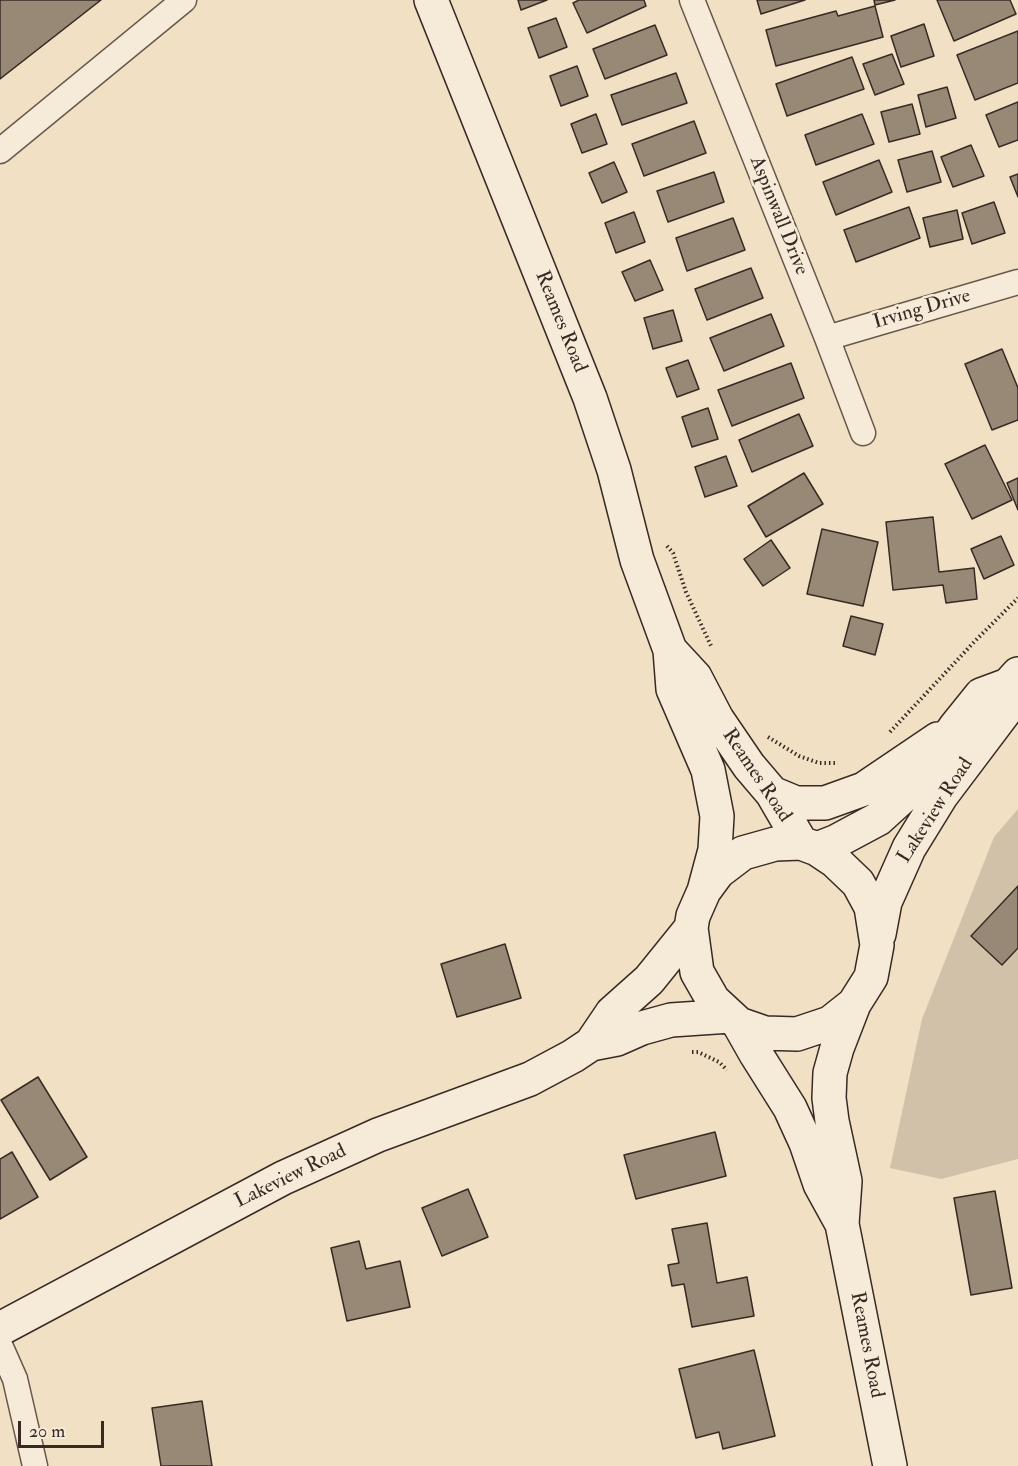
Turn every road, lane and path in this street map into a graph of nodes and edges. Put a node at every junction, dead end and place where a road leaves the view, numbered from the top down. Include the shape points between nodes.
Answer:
1 (184, 0) edge
2 (431, 0) edge
3 (692, 0) edge
4 (0, 151) edge
5 (1018, 282) edge
6 (827, 338) junction
7 (863, 433) dead end
8 (673, 553) dead end
9 (1018, 598) edge
10 (670, 650) junction
11 (716, 655) dead end
12 (1013, 680) edge
13 (956, 726) junction
14 (765, 736) dead end
15 (884, 737) dead end
16 (843, 762) dead end
17 (772, 793) junction
18 (809, 846) junction
19 (704, 891) junction
20 (691, 928) junction
21 (878, 945) junction
22 (854, 1004) junction
23 (734, 1020) junction
24 (591, 1044) junction
25 (690, 1052) dead end
26 (732, 1075) dead end
27 (842, 1224) junction
28 (0, 1329) edge
29 (0, 1346) edge
30 (35, 1466) edge
31 (890, 1466) edge

1 - 4 street
2 - 10 main road, Reames Road via 590,398 637,560
3 - 6 street, Aspinwall Drive
5 - 6 street, Irving Drive
6 - 7 street, Aspinwall Drive
8 - 11 path via 686,592
9 - 15 path
10 - 17 main road, Reames Road via 695,677 717,719
10 - 19 main road, Reames Road via 673,689 708,770 717,816 715,850
12 - 13 main road, Lakeview Road via 981,695
12 - 21 main road, Lakeview Road via 1005,711 941,796 909,848 885,902
13 - 17 main road via 864,789 825,803 796,803
13 - 18 main road, Lakeview Road via 912,788 878,819 835,842
14 - 16 path via 819,763
17 - 18 main road, Reames Road
18 - 19 main road via 775,844 743,853 718,872
18 - 21 main road via 835,861 858,883 871,907
19 - 20 main road
20 - 23 main road via 697,972 713,1000
20 - 24 main road, Lakeview Road via 649,980 612,1013
21 - 22 main road via 871,977
22 - 23 main road via 830,1023 797,1034 765,1033
22 - 27 main road, Reames Road via 830,1073 832,1121 845,1180
23 - 24 main road, Lakeview Road via 671,1020 617,1040
23 - 27 main road, Reames Road via 790,1108 820,1184
24 - 28 main road, Lakeview Road via 530,1079 378,1135 283,1178
25 - 26 path via 719,1062
27 - 31 main road, Reames Road
29 - 30 street via 15,1379

